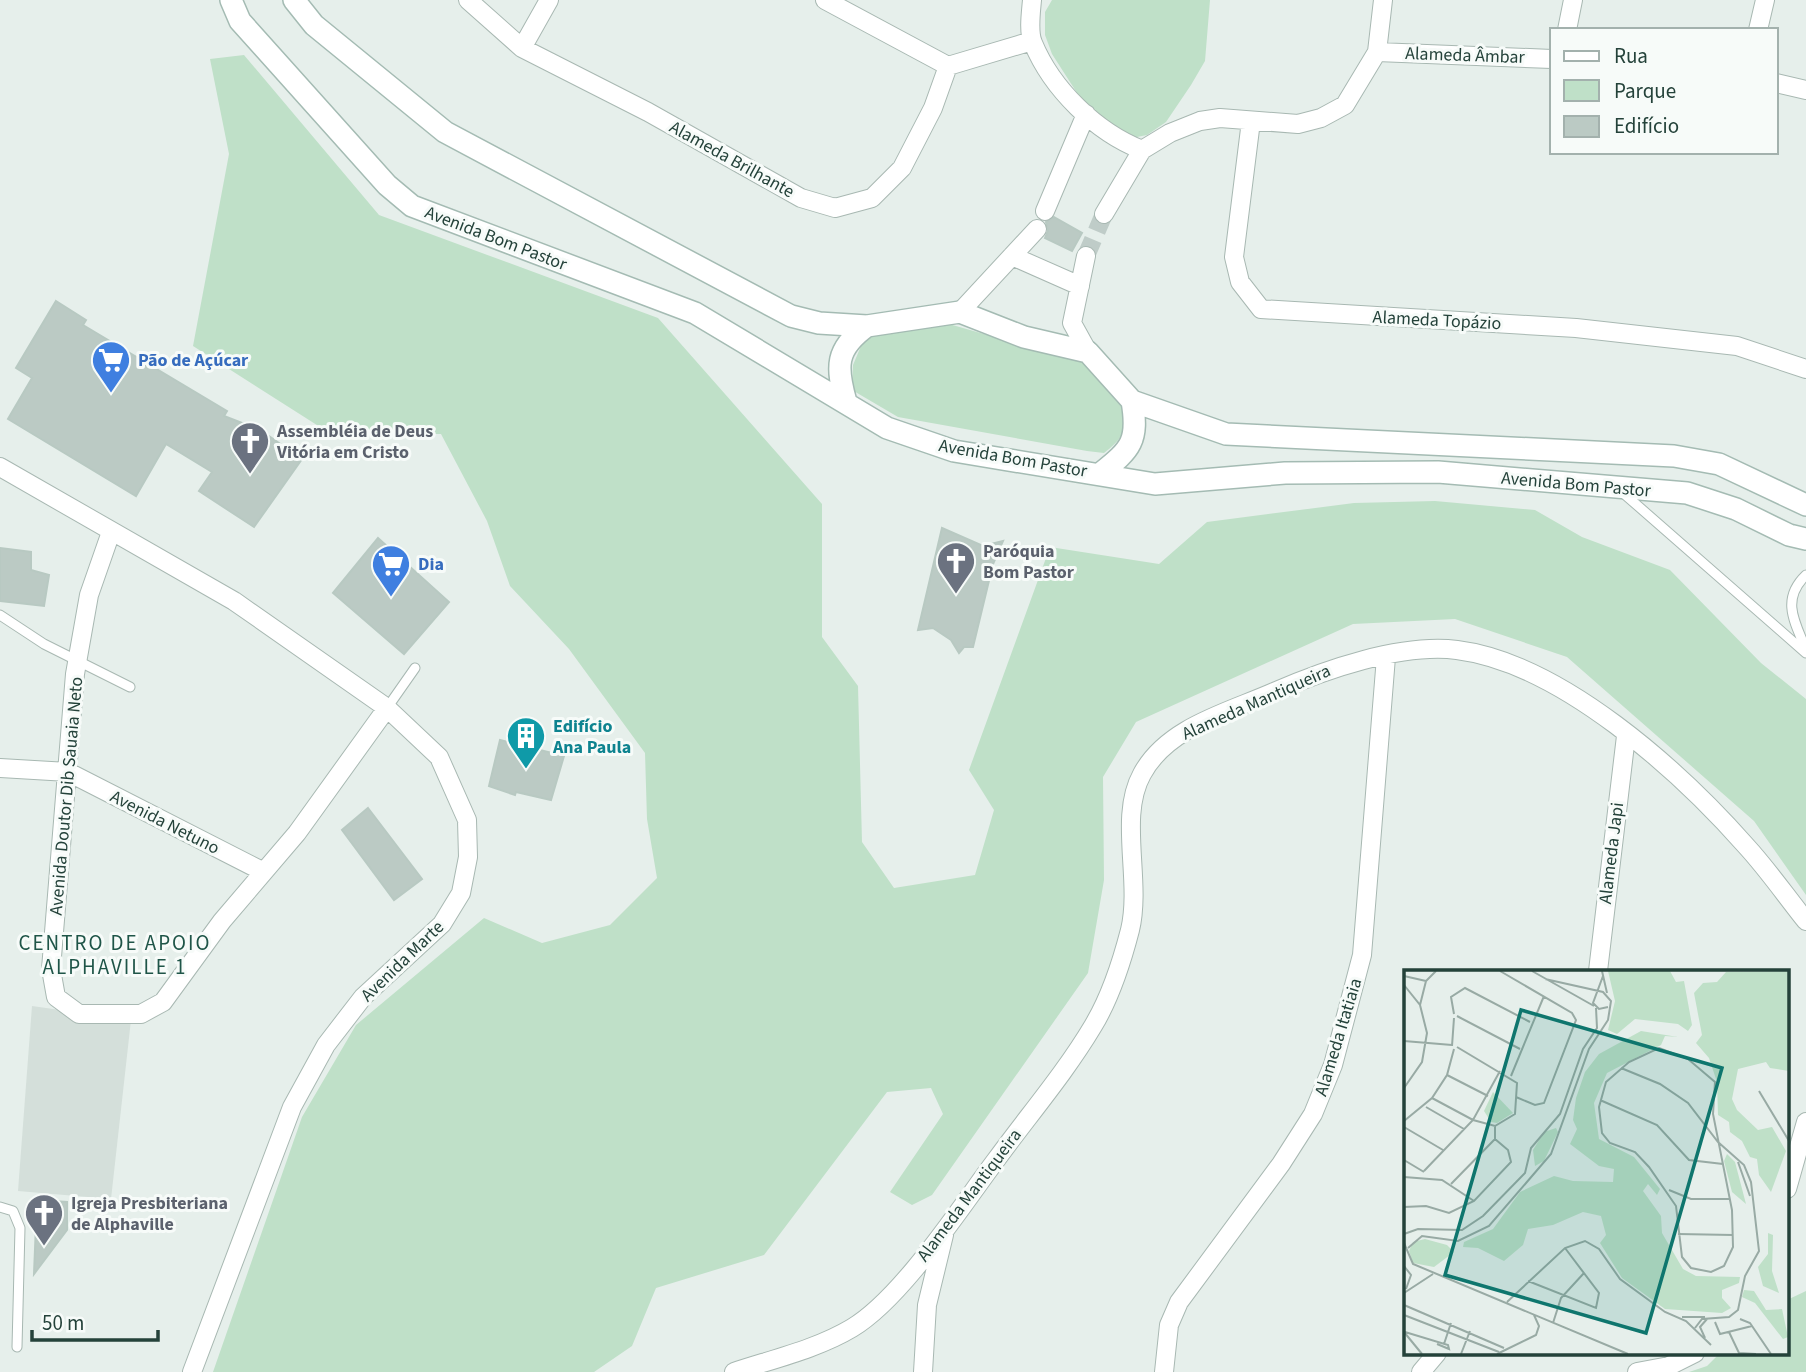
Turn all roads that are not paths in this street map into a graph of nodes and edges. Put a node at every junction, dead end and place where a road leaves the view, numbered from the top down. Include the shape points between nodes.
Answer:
1 (231, 0) edge
2 (295, 0) edge
3 (468, 0) edge
4 (549, 0) edge
5 (825, 0) edge
6 (1382, 0) edge
7 (1573, 0) edge
8 (1765, 0) edge
9 (1034, 2) edge
10 (1567, 28) edge
11 (1758, 28) edge
12 (1032, 41) junction
13 (522, 48) junction
14 (1377, 52) junction
15 (1550, 59) edge
16 (948, 66) junction
17 (1778, 83) edge
18 (1806, 90) edge
19 (1086, 114) junction
20 (1251, 121) junction
21 (1145, 149) junction
22 (1045, 211) dead end
23 (1104, 214) tunnel mouth
24 (1037, 229) dead end
25 (1012, 256) junction
26 (1086, 256) tunnel mouth
27 (1080, 286) junction
28 (960, 312) junction
29 (867, 326) junction
30 (1088, 352) junction
31 (1806, 369) edge
32 (1132, 401) junction
33 (846, 402) junction
34 (0, 467) edge
35 (1101, 473) junction
36 (1615, 486) junction
37 (1806, 505) edge
38 (111, 532) junction
39 (1806, 539) edge
40 (1806, 575) edge
41 (0, 615) edge
42 (1806, 651) edge
43 (1386, 657) junction
44 (78, 660) junction
45 (415, 668) dead end
46 (130, 687) dead end
47 (387, 708) junction
48 (1626, 736) junction
49 (0, 768) edge
50 (68, 772) junction
51 (262, 871) junction
52 (1806, 921) edge
53 (1598, 970) edge
54 (1806, 1122) edge
55 (1788, 1185) edge
56 (0, 1207) edge
57 (945, 1228) junction
58 (17, 1347) dead end
59 (1436, 1354) edge
60 (1693, 1354) edge
61 (192, 1372) edge
62 (734, 1372) edge
63 (923, 1372) edge
64 (1164, 1372) edge
65 (1421, 1372) edge
66 (1637, 1372) edge

1 - 33 street, Avenida Bom Pastor via 240,21 387,185 412,206 695,313
2 - 29 street via 314,25 445,132 790,316
3 - 13 street, Alameda Brilhante
4 - 13 street
5 - 16 street
6 - 14 street
7 - 10 street
8 - 11 street
9 - 12 street
12 - 16 street
12 - 19 street via 1058,83
13 - 16 street, Alameda Brilhante via 649,112 801,198 835,208 872,198 902,168 933,108
14 - 15 street, Alameda Âmbar
14 - 20 street via 1345,105 1298,124
17 - 18 street
19 - 21 street via 1107,134
19 - 22 street
20 - 21 street via 1200,121
20 - 31 street, Alameda Topázio via 1234,257 1240,282 1261,309 1630,334 1737,346
21 - 23 street
24 - 25 street
25 - 27 street
25 - 28 street
26 - 27 street
27 - 30 street via 1072,323
28 - 29 street
28 - 30 street via 1024,337
29 - 33 street via 850,338 841,353 838,375
30 - 32 street, Avenida Bom Pastor
32 - 35 street via 1135,437 1126,452
32 - 37 street, Avenida Bom Pastor via 1226,434 1674,456 1719,464
33 - 35 street, Avenida Bom Pastor via 887,428 954,451
34 - 38 street, Avenida Marte
35 - 36 street, Avenida Bom Pastor via 1155,484 1284,473 1438,472
36 - 39 street, Avenida Bom Pastor via 1687,493
36 - 42 lane
38 - 44 street, Avenida Doutor Dib Sauaia Neto via 89,596
38 - 47 street, Avenida Marte via 234,601
40 - 42 lane via 1793,590 1789,608
41 - 44 lane
43 - 48 street, Alameda Mantiqueira via 1456,650 1507,662 1563,688
43 - 57 street, Alameda Mantiqueira via 1339,665 1292,684 1180,734 1157,753 1133,796 1136,886 1131,928 1095,1024
43 - 64 street, Alameda Itatiaia via 1363,955 1333,1065 1313,1114 1281,1164 1179,1302 1169,1325
44 - 46 lane
44 - 50 street, Avenida Doutor Dib Sauaia Neto
45 - 47 lane
47 - 51 street, Avenida Doutor Dib Sauaia Neto via 298,833
47 - 61 street, Avenida Marte via 439,757 456,788 467,820 468,856 461,893 442,924 363,997 326,1045 292,1107
48 - 52 street, Alameda Mantiqueira via 1674,774 1747,847
48 - 53 street, Alameda Japi
49 - 50 street
50 - 51 street, Avenida Netuno
50 - 51 street, Avenida Doutor Dib Sauaia Neto via 51,969 57,997 67,1008 79,1014 153,1010
54 - 55 street
56 - 58 lane via 13,1211 20,1228
57 - 62 street, Alameda Mantiqueira via 885,1303 853,1328
57 - 63 street via 926,1305
59 - 65 street
60 - 66 street via 1669,1366

